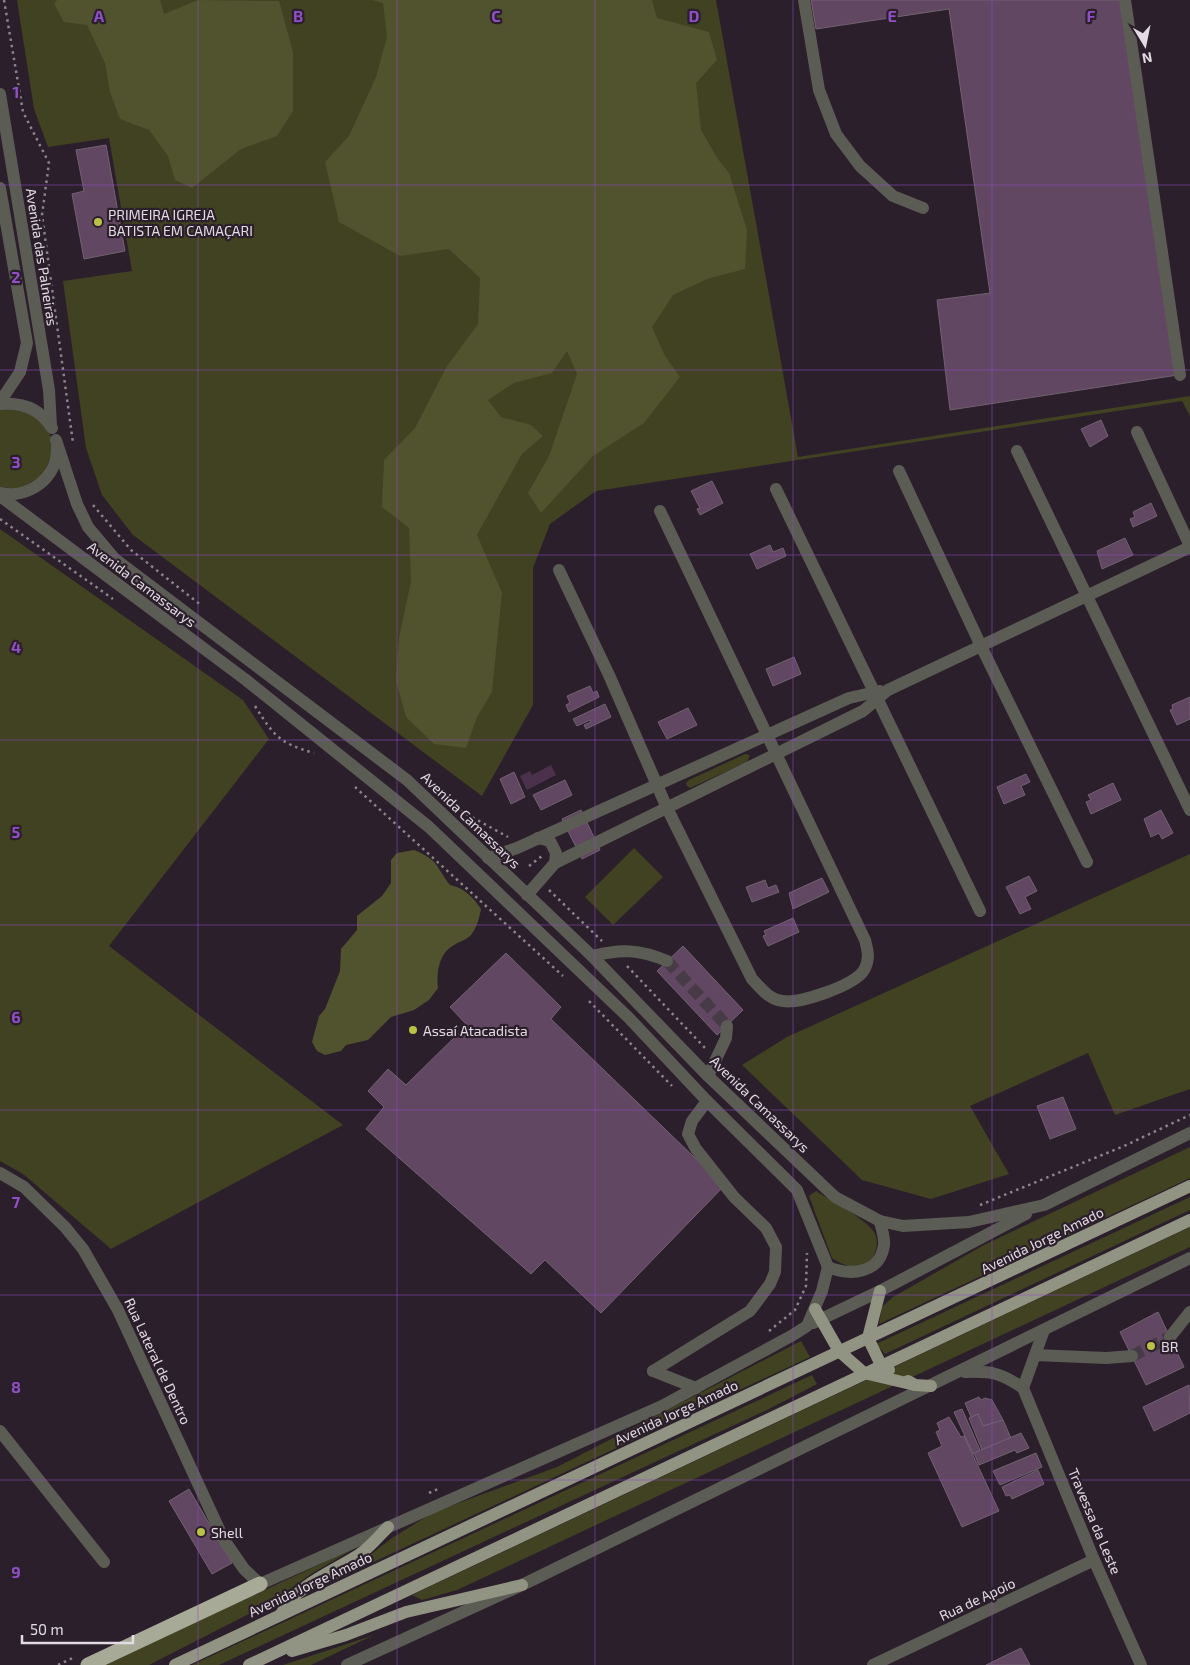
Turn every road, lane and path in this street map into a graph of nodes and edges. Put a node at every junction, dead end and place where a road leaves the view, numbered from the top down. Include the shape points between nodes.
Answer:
1 (4, 0) edge
2 (804, 0) edge
3 (1125, 0) edge
4 (0, 94) edge
5 (0, 188) edge
6 (923, 208) dead end
7 (1180, 375) dead end
8 (0, 403) edge
9 (51, 426) junction
10 (1137, 432) dead end
11 (56, 440) junction
12 (74, 451) dead end
13 (1017, 451) dead end
14 (899, 471) dead end
15 (776, 489) dead end
16 (0, 495) edge
17 (91, 502) dead end
18 (660, 511) dead end
19 (0, 519) edge
20 (1190, 546) edge
21 (558, 570) dead end
22 (1086, 596) junction
23 (118, 603) dead end
24 (209, 612) dead end
25 (981, 646) junction
26 (876, 696) junction
27 (252, 702) dead end
28 (768, 735) junction
29 (318, 754) dead end
30 (776, 754) junction
31 (353, 785) dead end
32 (656, 785) junction
33 (455, 806) dead end
34 (667, 808) junction
35 (1190, 810) edge
36 (508, 836) dead end
37 (538, 838) junction
38 (546, 852) dead end
39 (488, 858) junction
40 (523, 858) dead end
41 (1087, 862) dead end
42 (555, 863) junction
43 (529, 866) junction
44 (534, 872) dead end
45 (549, 890) dead end
46 (527, 895) junction
47 (980, 911) dead end
48 (613, 951) junction
49 (592, 956) junction
50 (667, 961) tunnel mouth
51 (565, 978) dead end
52 (587, 998) dead end
53 (727, 1026) dead end
54 (716, 1060) junction
55 (708, 1076) junction
56 (677, 1091) dead end
57 (707, 1100) junction
58 (758, 1103) dead end
59 (1190, 1115) edge
60 (1190, 1133) edge
61 (0, 1173) edge
62 (1190, 1186) edge
63 (1044, 1204) junction
64 (973, 1207) dead end
65 (1190, 1220) edge
66 (880, 1221) junction
67 (1190, 1228) edge
68 (1165, 1231) junction
69 (807, 1251) dead end
70 (1190, 1258) edge
71 (828, 1267) junction
72 (880, 1291) junction
73 (1190, 1312) edge
74 (817, 1314) junction
75 (1044, 1330) junction
76 (763, 1336) dead end
77 (1170, 1337) tunnel mouth
78 (868, 1338) junction
79 (839, 1351) junction
80 (1035, 1355) junction
81 (1132, 1356) tunnel mouth
82 (881, 1365) junction
83 (960, 1372) junction
84 (864, 1373) junction
85 (915, 1385) junction
86 (931, 1386) junction
87 (696, 1388) junction
88 (1024, 1388) junction
89 (0, 1431) edge
90 (446, 1486) dead end
91 (428, 1493) dead end
92 (388, 1527) junction
93 (1094, 1560) junction
94 (104, 1562) dead end
95 (260, 1584) junction
96 (522, 1585) junction
97 (281, 1614) junction
98 (76, 1657) dead end
99 (254, 1663) edge
100 (58, 1665) edge
101 (88, 1665) edge
102 (175, 1665) edge
103 (347, 1665) edge
104 (873, 1665) edge
105 (1141, 1665) edge

1 - 12 path via 22,112 49,163 42,214
2 - 6 street via 819,90 836,134 860,166 893,196
3 - 7 street
4 - 9 street, Avenida das Palneiras via 49,390
5 - 8 street, Avenida das Palneiras via 27,343 20,372
8 - 9 street via 29,406
9 - 11 street, Avenida Camassarys
10 - 20 street
11 - 16 street via 57,454 46,479 22,493
11 - 39 street, Avenida Camassarys via 88,527 115,559 407,780
13 - 22 street
14 - 25 street
15 - 26 street
16 - 57 street, Avenida Camassarys via 246,680 429,827 628,1016
17 - 24 path via 131,550
18 - 28 street
19 - 23 path
20 - 22 street
21 - 32 street via 609,674
22 - 25 street
22 - 35 street
25 - 26 street
25 - 41 street
26 - 28 street via 849,698
26 - 30 street via 863,710
26 - 47 street
27 - 29 path via 270,729 289,746
28 - 30 street
28 - 32 street
30 - 34 street
30 - 34 street via 865,940 869,952 867,963 858,977 799,1002 781,1002 767,995 752,979
31 - 51 path
32 - 34 street
32 - 37 street
33 - 36 path via 469,817
34 - 42 street
37 - 39 street
37 - 42 street via 550,841 556,853
38 - 43 path
39 - 46 street, Avenida Camassarys
40 - 43 path
42 - 46 street
43 - 44 path
45 - 48 path
46 - 49 street, Avenida Camassarys
48 - 49 street
48 - 50 street via 626,949
48 - 54 path
49 - 55 street, Avenida Camassarys
52 - 56 path
53 - 54 street via 728,1032
54 - 55 street
54 - 58 path
55 - 66 street, Avenida Camassarys via 835,1197
57 - 71 street, Avenida Camassarys via 797,1190
57 - 87 street via 692,1121 688,1134 776,1247 775,1272 750,1311 653,1371
59 - 64 path via 1124,1146
60 - 63 street
61 - 95 street, Rua Lateral de Dentro via 24,1187 83,1249 118,1310 224,1540 244,1569
62 - 78 main road, Avenida Jorge Amado
63 - 66 street, Avenida Camassarys via 969,1222 904,1226
63 - 72 street
65 - 68 main road
66 - 71 street via 884,1243 881,1256 870,1268 860,1272
67 - 68 main road
68 - 82 main road
69 - 76 path via 806,1286 795,1310
70 - 75 street
71 - 74 street
72 - 74 street
72 - 78 main road
73 - 77 street
74 - 79 main road
74 - 87 street via 807,1326
75 - 80 street
75 - 83 street
78 - 79 main road, Avenida Jorge Amado
78 - 82 main road
79 - 84 main road
79 - 97 main road, Avenida Jorge Amado
80 - 81 street
80 - 88 street
82 - 84 main road
82 - 85 main road
83 - 86 street
83 - 88 street via 986,1371 1004,1375
84 - 85 main road
84 - 99 main road
85 - 86 main road
86 - 96 street
87 - 92 street via 599,1435
88 - 93 street, Travessa da Leste
89 - 94 street
90 - 91 path
92 - 95 street
92 - 97 main road via 362,1553 302,1588
93 - 104 street, Rua de Apoio
93 - 105 street, Travessa da Leste
95 - 101 highway
96 - 99 main road via 406,1612 346,1635
96 - 103 street
97 - 102 main road, Avenida Jorge Amado
98 - 100 path

